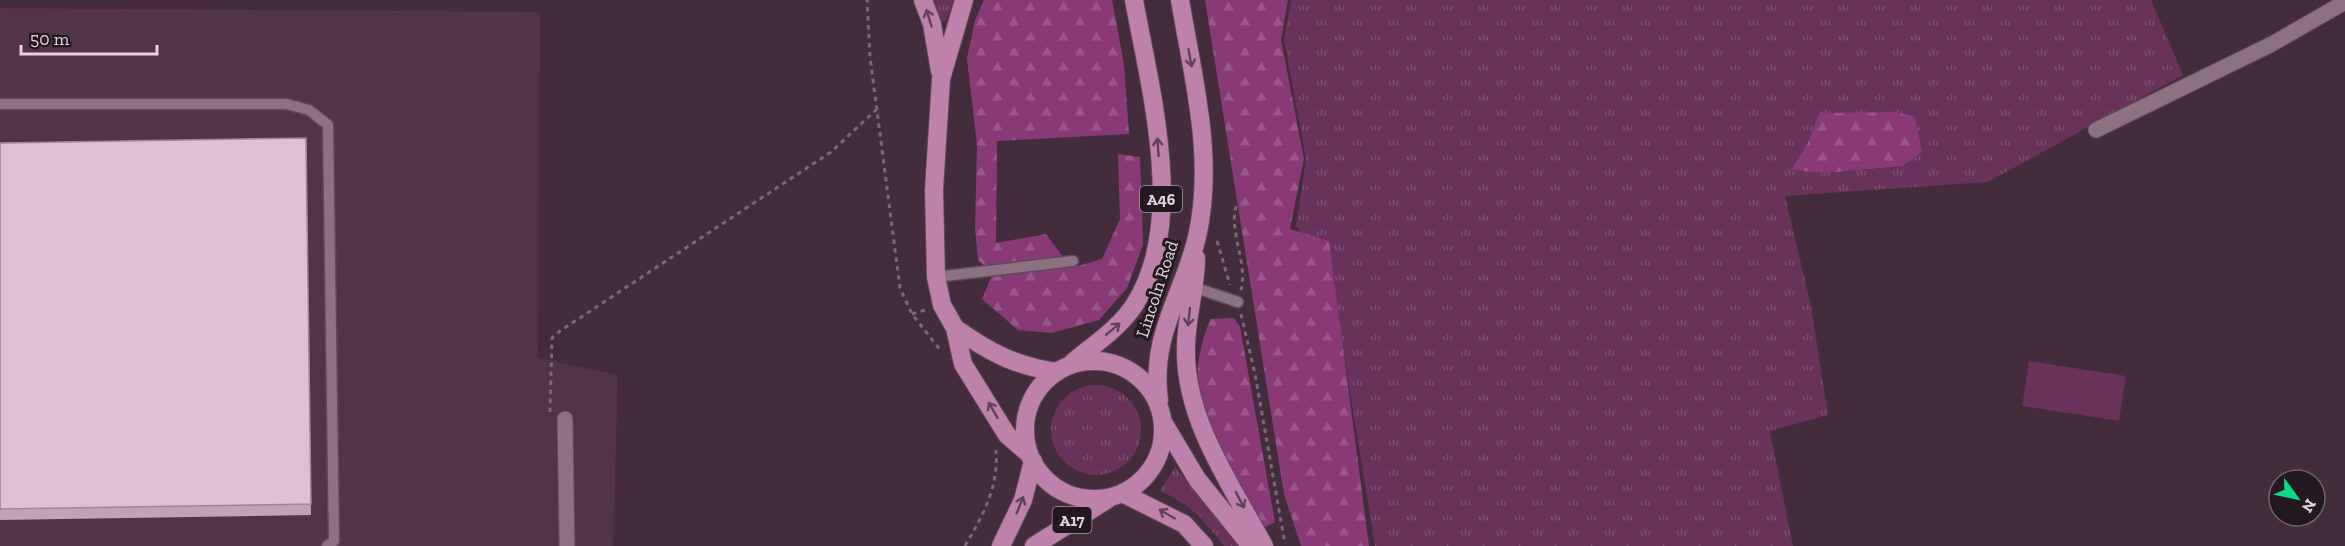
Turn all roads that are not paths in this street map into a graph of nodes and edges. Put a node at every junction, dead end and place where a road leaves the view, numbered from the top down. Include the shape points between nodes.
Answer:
1 (923, 0) edge
2 (964, 0) edge
3 (1134, 0) edge
4 (1180, 0) edge
5 (2345, 2) edge
6 (941, 79) junction
7 (0, 104) edge
8 (2096, 130) dead end
9 (1196, 238) junction
10 (1073, 261) dead end
11 (936, 277) junction
12 (1193, 287) junction
13 (1238, 302) road end
14 (955, 328) junction
15 (1062, 369) junction
16 (564, 418) road end
17 (1162, 418) junction
18 (1031, 458) junction
19 (1118, 495) junction
20 (327, 546) edge
21 (567, 546) edge
22 (1001, 546) edge
23 (1034, 546) edge
24 (1204, 546) edge
25 (1251, 546) edge
26 (1264, 546) edge

6 -> 1 highway via 932,24
2 - 6 highway
15 -> 3 highway, Lincoln Road / A46 via 1118,325 1134,305 1152,267 1157,244 1161,185 1156,120
4 -> 9 highway, Lincoln Road / A46 via 1203,142 1203,198
5 - 8 street via 2272,44
6 - 11 highway via 934,190
7 - 20 lane via 286,104 309,111 328,124 334,541
9 - 12 highway, A46
9 - 17 highway, Lincoln Road / A46 via 1162,334 1156,376
10 - 11 lane
11 - 14 highway via 942,305
12 - 13 lane
12 -> 26 highway, A46 via 1186,349 1193,401 1214,451
14 - 15 highway via 991,353 1028,367
18 -> 14 highway via 1011,441 963,364
15 - 17 highway via 1097,361 1125,368 1148,386
15 - 18 highway via 1041,386 1030,406 1025,428
16 - 21 street
17 - 19 highway via 1162,442 1156,462 1144,478
17 - 25 highway, A46 via 1197,479
18 - 19 highway via 1042,476 1063,492 1092,499
22 -> 18 highway via 1023,500
19 - 23 highway, A17
24 -> 19 highway via 1184,524 1164,512

